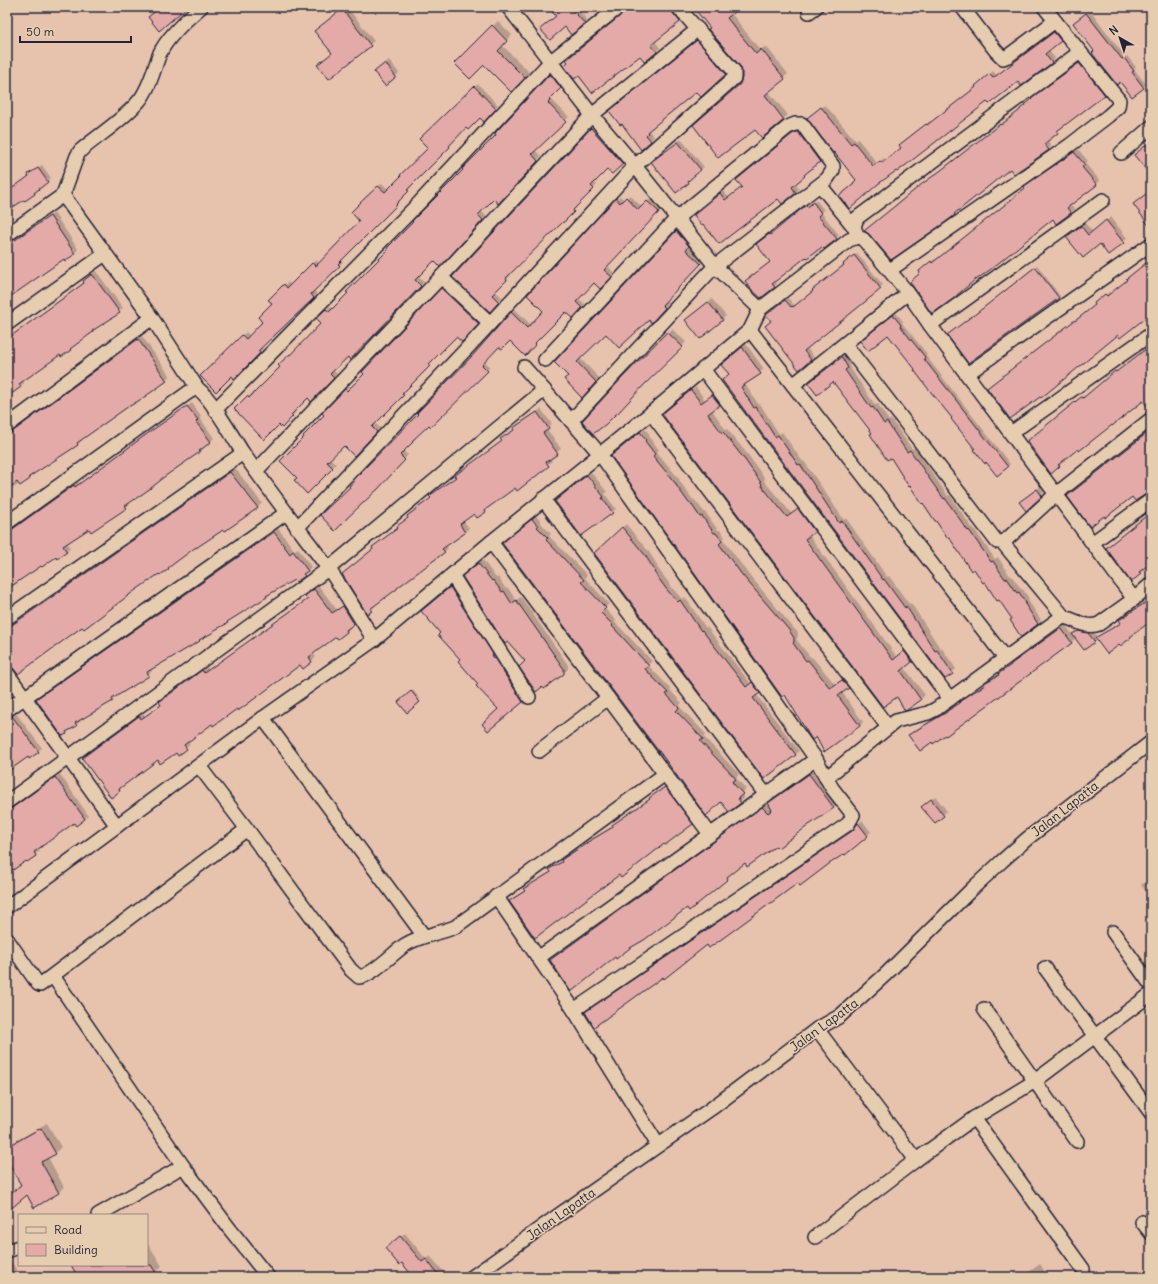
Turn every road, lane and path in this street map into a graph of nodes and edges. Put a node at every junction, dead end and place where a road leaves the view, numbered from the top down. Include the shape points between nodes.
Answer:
1 (201, 7) edge
2 (508, 7) edge
3 (619, 7) edge
4 (678, 7) edge
5 (962, 7) edge
6 (1044, 7) edge
7 (1055, 20) junction
8 (698, 29) junction
9 (1080, 52) junction
10 (551, 61) junction
11 (592, 115) junction
12 (1151, 127) edge
13 (1121, 153) dead end
14 (636, 166) junction
15 (820, 184) junction
16 (63, 195) junction
17 (1102, 200) dead end
18 (677, 218) junction
19 (856, 232) junction
20 (7, 235) edge
21 (1151, 244) edge
22 (105, 254) junction
23 (715, 266) junction
24 (890, 270) junction
25 (441, 277) junction
26 (908, 293) junction
27 (760, 309) junction
28 (152, 318) junction
29 (490, 323) junction
30 (7, 324) edge
31 (930, 325) junction
32 (750, 330) junction
33 (1151, 334) edge
34 (845, 344) junction
35 (545, 360) dead end
36 (524, 367) dead end
37 (703, 369) junction
38 (967, 374) junction
39 (793, 385) junction
40 (198, 389) junction
41 (544, 390) junction
42 (215, 410) junction
43 (651, 413) junction
44 (1151, 419) edge
45 (571, 421) junction
46 (7, 426) edge
47 (1011, 433) junction
48 (243, 453) junction
49 (600, 454) junction
50 (256, 471) junction
51 (1056, 494) junction
52 (543, 499) junction
53 (1151, 500) edge
54 (286, 513) junction
55 (7, 523) edge
56 (297, 528) junction
57 (491, 542) junction
58 (1002, 542) junction
59 (1092, 544) junction
60 (328, 569) junction
61 (452, 575) junction
62 (1151, 584) edge
63 (1134, 599) junction
64 (1064, 617) junction
65 (7, 618) edge
66 (374, 640) junction
67 (1005, 658) junction
68 (7, 673) edge
69 (25, 697) junction
70 (529, 697) dead end
71 (608, 698) junction
72 (950, 699) junction
73 (7, 710) edge
74 (263, 718) junction
75 (888, 726) junction
76 (1151, 742) edge
77 (539, 751) dead end
78 (68, 758) junction
79 (816, 759) junction
80 (199, 766) junction
81 (665, 774) junction
82 (826, 778) junction
83 (766, 795) junction
84 (7, 802) edge
85 (117, 826) junction
86 (247, 829) junction
87 (710, 834) junction
88 (496, 896) junction
89 (7, 907) edge
90 (1113, 932) dead end
91 (424, 936) junction
92 (7, 939) edge
93 (538, 958) junction
94 (1045, 968) dead end
95 (52, 976) junction
96 (1151, 985) edge
97 (1151, 994) edge
98 (984, 1009) dead end
99 (574, 1010) junction
100 (817, 1030) junction
101 (1095, 1036) junction
102 (1035, 1082) junction
103 (1151, 1113) edge
104 (974, 1118) junction
105 (1077, 1141) dead end
106 (658, 1146) junction
107 (916, 1160) junction
108 (183, 1166) junction
109 (100, 1214) edge
110 (1142, 1222) dead end
111 (1151, 1233) edge
112 (815, 1237) dead end
113 (18, 1247) edge
114 (7, 1251) edge
115 (1083, 1269) dead end
116 (268, 1277) edge
117 (472, 1277) edge

1 - 16 street via 186,19 168,40 140,100 122,118 80,150
2 - 10 street
3 - 10 street
4 - 8 street
5 - 7 street via 1003,58
6 - 7 street
7 - 9 street
8 - 11 street
8 - 14 street via 734,71 734,78
9 - 19 street via 857,218
9 - 24 street via 1119,100 1116,109 1070,145
10 - 11 street
10 - 42 street via 420,202
11 - 14 street
11 - 25 street
12 - 13 street
14 - 18 street
14 - 29 street
15 - 18 street via 830,175 833,166 802,124 794,124
15 - 19 street
15 - 23 street
16 - 20 street
16 - 22 street
17 - 31 street
18 - 23 street
18 - 35 street
19 - 24 street
19 - 27 street via 850,240
21 - 38 street
22 - 28 street
22 - 30 street
23 - 27 street
23 - 45 street
24 - 26 street
25 - 29 street
25 - 50 street
26 - 31 street
26 - 34 street
27 - 32 street
28 - 40 street
28 - 46 street
29 - 56 street
31 - 38 street
32 - 37 street
32 - 39 street
33 - 47 street
34 - 39 street
34 - 58 street via 994,539
36 - 41 street
37 - 43 street
37 - 72 street
38 - 47 street
39 - 67 street
40 - 42 street
40 - 55 street via 189,392
41 - 45 street
41 - 60 street
42 - 48 street
43 - 49 street
43 - 75 street
44 - 51 street
45 - 49 street
47 - 51 street
48 - 50 street
48 - 65 street
49 - 52 street
49 - 79 street
50 - 54 street
51 - 58 street
51 - 59 street
52 - 57 street
52 - 83 street
53 - 59 street
54 - 56 street
54 - 69 street
56 - 60 street
57 - 61 street
57 - 71 street
58 - 64 street
59 - 63 street
60 - 66 street
60 - 78 street
61 - 66 street
61 - 70 street
62 - 63 street
63 - 64 street via 1093,627
64 - 67 street
66 - 74 street
67 - 72 street
68 - 69 street
69 - 73 street
69 - 78 street
71 - 77 street
71 - 81 street
72 - 75 street via 928,713 902,719
74 - 80 street
74 - 91 street
75 - 82 street
76 - 100 street, Jalan Lapatta via 1028,838 858,1000 840,1016
78 - 84 street
78 - 85 street
79 - 82 street
79 - 83 street
80 - 85 street
80 - 86 street
81 - 87 street
81 - 88 street
82 - 99 street via 852,813 848,824
83 - 87 street
85 - 89 street
86 - 91 street via 351,970 359,977 367,975 405,945
86 - 95 street
87 - 93 street
88 - 91 street via 455,927
88 - 93 street
90 - 96 street
92 - 95 street via 38,984
93 - 99 street
94 - 101 street
95 - 108 street
97 - 101 street
98 - 102 street
99 - 106 street
100 - 106 street, Jalan Lapatta
100 - 107 street
101 - 102 street
101 - 103 street
102 - 104 street
102 - 105 street
104 - 107 street
104 - 115 street
106 - 117 street, Jalan Lapatta
107 - 112 street
108 - 109 street
108 - 116 street
110 - 111 street
113 - 114 street

